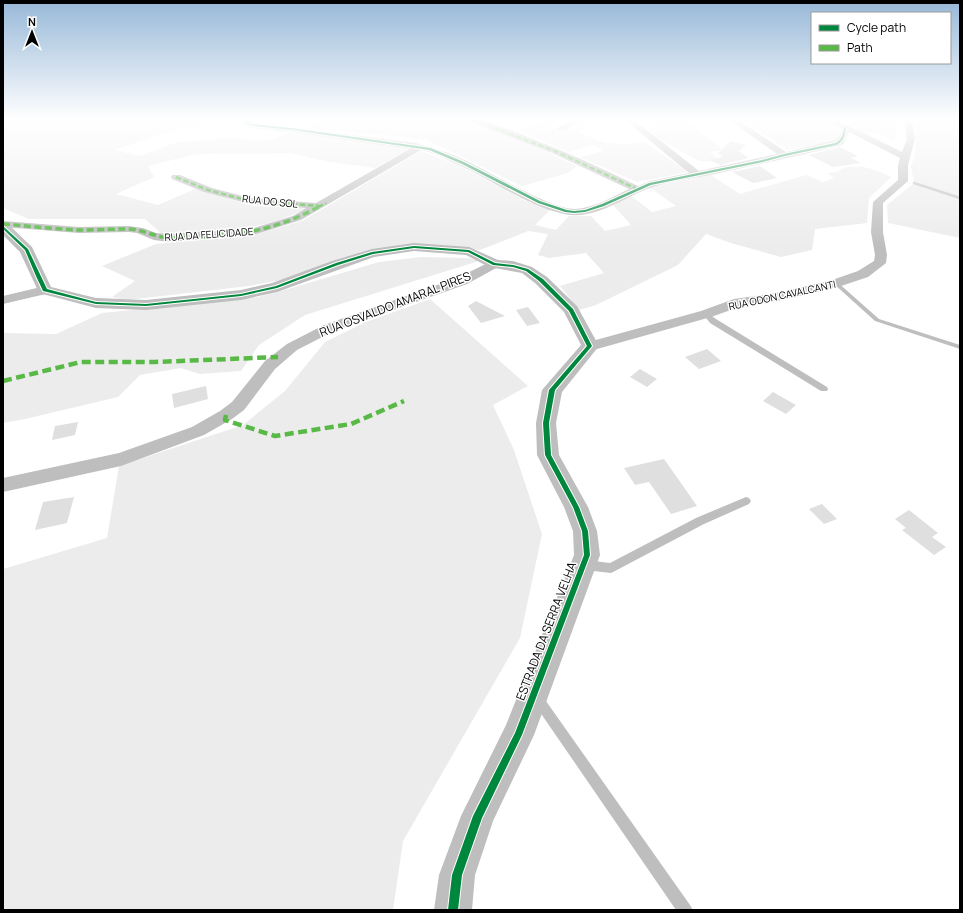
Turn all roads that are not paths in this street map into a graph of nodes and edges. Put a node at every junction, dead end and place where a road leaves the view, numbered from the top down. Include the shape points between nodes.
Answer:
1 (396, 162) edge
2 (460, 162) edge
3 (579, 162) edge
4 (681, 162) edge
5 (760, 162) edge
6 (904, 162) edge
7 (696, 174) junction
8 (176, 177) dead end
9 (637, 189) junction
10 (320, 206) junction
11 (3, 226) edge
12 (494, 264) junction
13 (836, 283) junction
14 (45, 290) junction
15 (3, 300) edge
16 (706, 314) junction
17 (590, 346) junction
18 (960, 347) edge
19 (824, 389) dead end
20 (3, 485) edge
21 (746, 501) dead end
22 (584, 565) junction
23 (534, 694) junction
24 (453, 910) edge
25 (685, 910) edge

1 - 10 street, RUA DA FELICIDADE
2 - 9 street via 539,202 566,211 580,212 596,208
3 - 9 street
4 - 7 street
5 - 7 street
6 - 13 street, RUA ODON CAVALCANTI via 903,181 878,202 880,263 863,274
7 - 9 street
8 - 10 street, RUA DO SOL via 208,190 250,201
10 - 11 street, RUA DA FELICIDADE via 297,218 252,232 211,236 170,238 129,229 79,230
11 - 14 street via 27,250
12 - 14 street via 469,250 414,247 372,253 277,287 241,295 146,305 96,303
12 - 17 street via 527,270 541,280 571,310
12 - 20 street, RUA OSVALDO AMARAL PIRES via 462,281 329,328 298,344 270,365 238,406 198,431 121,459
13 - 16 street, RUA ODON CAVALCANTI via 782,296 739,302
13 - 18 lane via 877,320
14 - 15 street
16 - 17 street, RUA ODON CAVALCANTI
16 - 19 lane via 713,321
17 - 22 street, ESTRADA DA SERRA VELHA via 552,390 546,423 548,455 576,507 585,531 587,555
21 - 22 lane via 700,521 611,568
22 - 23 street, ESTRADA DA SERRA VELHA
23 - 24 street, ESTRADA DA SERRA VELHA via 518,736 478,816 457,875
23 - 25 lane

